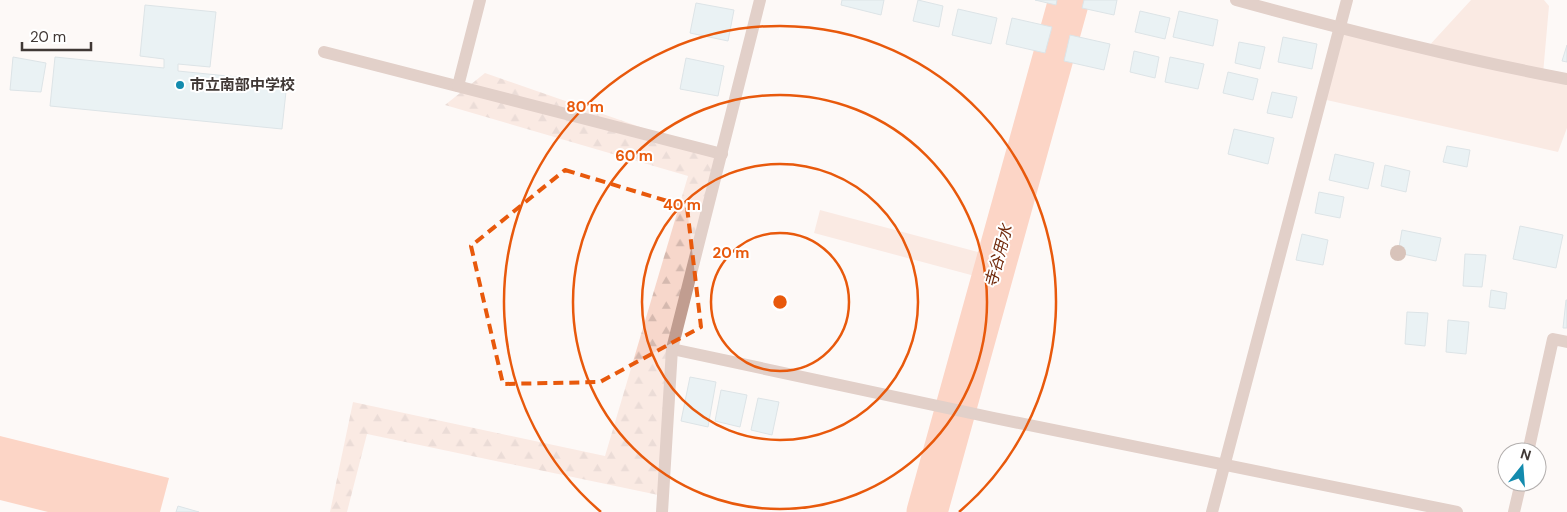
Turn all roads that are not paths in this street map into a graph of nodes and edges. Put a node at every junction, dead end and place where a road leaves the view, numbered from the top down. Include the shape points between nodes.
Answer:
1 (480, 0) edge
2 (760, 0) edge
3 (1236, 0) edge
4 (1347, 0) edge
5 (1341, 29) junction
6 (324, 52) dead end
7 (1567, 79) edge
8 (458, 86) junction
9 (722, 154) junction
10 (1567, 342) edge
11 (672, 349) junction
12 (1530, 442) edge
13 (1224, 465) junction
14 (1519, 492) edge
15 (662, 512) edge
16 (1212, 512) edge
17 (1457, 512) edge
18 (1514, 512) edge

1 - 8 street
2 - 9 street
3 - 5 street
4 - 5 street
5 - 7 street
5 - 13 street
6 - 8 street
8 - 9 street
9 - 11 street
10 - 12 street via 1553,339
11 - 13 street
11 - 15 street
13 - 16 street
13 - 17 street
14 - 18 street

